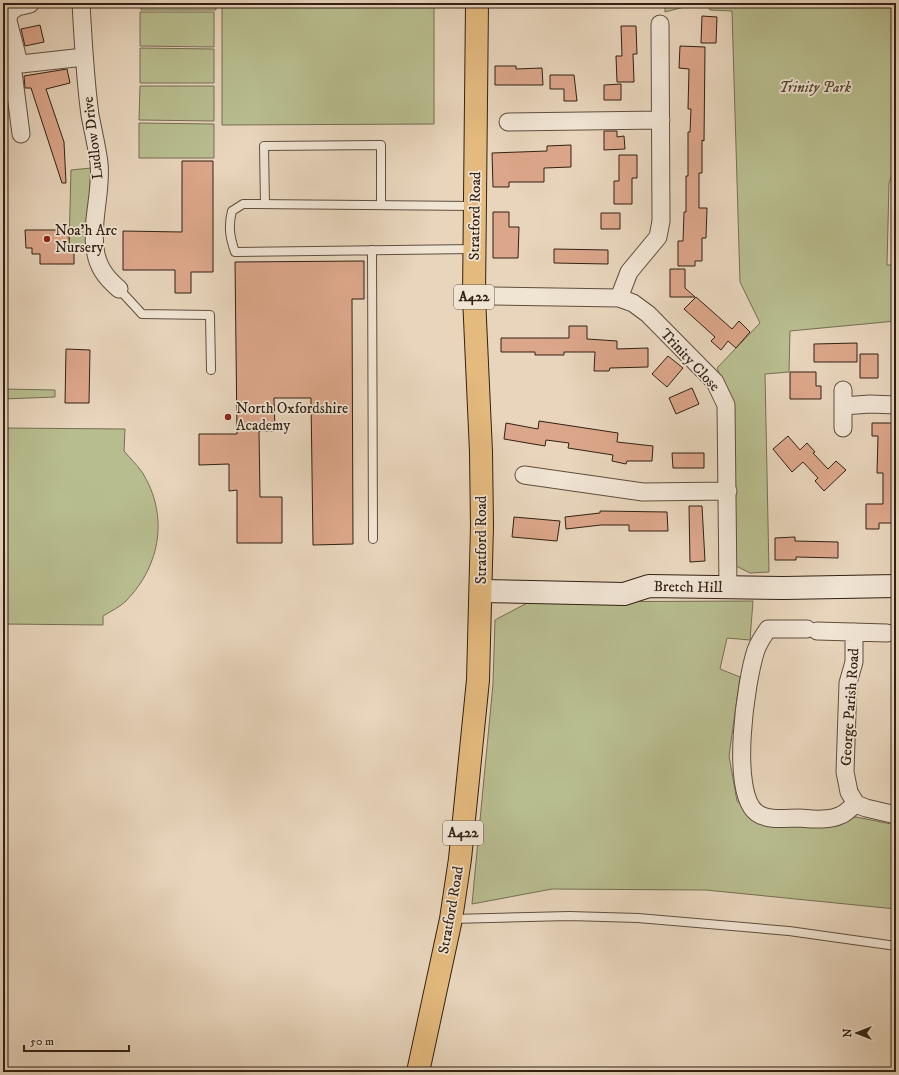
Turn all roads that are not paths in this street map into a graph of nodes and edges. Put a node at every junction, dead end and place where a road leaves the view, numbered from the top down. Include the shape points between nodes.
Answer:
1 (81, 3) edge
2 (476, 3) edge
3 (30, 4) dead end
4 (6, 10) edge
5 (660, 24) dead end
6 (84, 57) junction
7 (11, 64) edge
8 (661, 120) junction
9 (508, 122) dead end
10 (21, 134) dead end
11 (265, 204) junction
12 (381, 206) junction
13 (475, 206) junction
14 (474, 249) junction
15 (372, 250) junction
16 (119, 289) joint
17 (492, 296) dead end
18 (619, 298) junction
19 (211, 370) dead end
20 (896, 405) edge
21 (843, 428) dead end
22 (524, 475) dead end
23 (728, 491) junction
24 (373, 539) dead end
25 (896, 586) edge
26 (728, 588) junction
27 (481, 591) junction
28 (854, 632) junction
29 (891, 633) edge
30 (856, 804) junction
31 (896, 815) edge
32 (451, 919) junction
33 (896, 946) edge
34 (418, 1072) edge

1 - 6 street, Ludlow Drive
2 - 13 main road, Stratford Road / A422
3 - 4 street
4 - 7 street
5 - 8 street
6 - 7 street
6 - 16 street, Ludlow Drive via 90,115 99,164 95,247 98,263 106,278
7 - 10 street
8 - 9 street
8 - 18 street via 661,221 658,237 629,272
11 - 12 lane
11 - 12 lane via 264,146 381,145
11 - 15 lane via 243,204 232,211 229,222 230,237 235,252
12 - 13 lane
13 - 14 main road, Stratford Road / A422
14 - 15 lane
14 - 27 main road, Stratford Road / A422 via 481,452
15 - 24 lane
16 - 19 lane via 142,314 210,315
17 - 18 street, Trinity Close
18 - 23 street, Trinity Close via 633,303 648,314 715,382 722,393 726,405
20 - 21 street via 870,404 843,398
22 - 23 street via 643,492
23 - 26 street, Trinity Close
25 - 26 street, Bretch Hill
26 - 27 street, Bretch Hill via 649,586 624,594
27 - 32 main road, Stratford Road / A422 via 478,680 460,859
28 - 29 street, George Parish Road
28 - 30 street, George Parish Road via 854,662 848,683 845,772 849,792
28 - 30 street, George Parish Road via 768,629 756,651 744,713 740,766 750,806 765,817 819,819 841,815
30 - 31 street
32 - 33 lane via 569,916 638,918 789,931
32 - 34 main road, Stratford Road / A422

